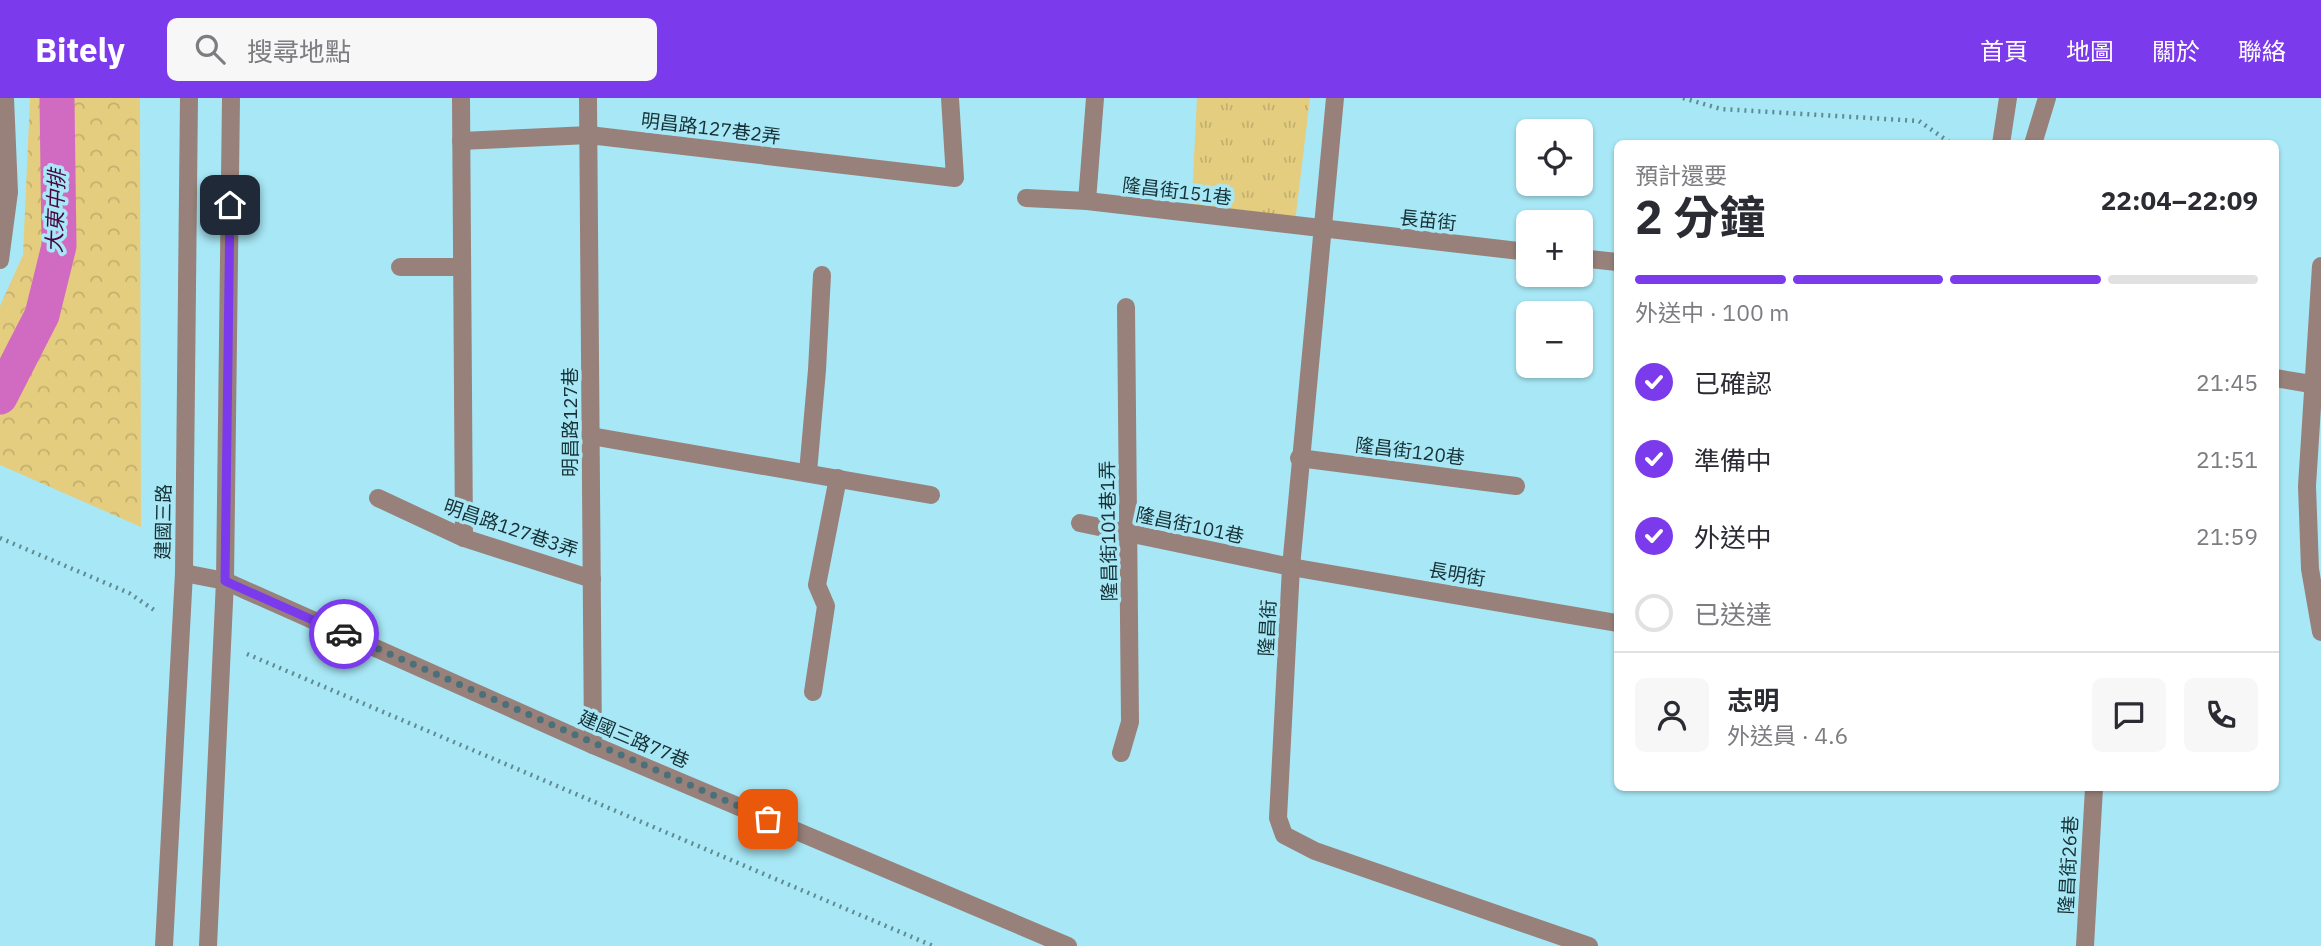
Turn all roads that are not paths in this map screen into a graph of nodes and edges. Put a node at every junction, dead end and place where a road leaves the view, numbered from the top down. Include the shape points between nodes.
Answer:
1 (5, 98) edge
2 (190, 98) edge
3 (232, 98) edge
4 (461, 98) edge
5 (588, 98) edge
6 (950, 98) edge
7 (1095, 98) edge
8 (1335, 98) edge
9 (2008, 98) edge
10 (2047, 98) edge
11 (589, 135) junction
12 (2002, 140) edge
13 (2034, 140) edge
14 (461, 141) junction
15 (1026, 198) dead end
16 (1087, 201) junction
17 (1323, 229) junction
18 (1516, 251) edge
19 (1593, 259) edge
20 (0, 260) edge
21 (1614, 262) edge
22 (2321, 266) edge
23 (400, 267) dead end
24 (461, 267) junction
25 (822, 275) dead end
26 (1126, 307) dead end
27 (2279, 379) edge
28 (2311, 384) junction
29 (591, 436) junction
30 (1300, 458) junction
31 (808, 472) junction
32 (838, 478) junction
33 (1516, 486) dead end
34 (931, 495) dead end
35 (378, 498) dead end
36 (1080, 523) dead end
37 (1129, 534) junction
38 (464, 538) junction
39 (1291, 567) junction
40 (184, 573) junction
41 (592, 579) junction
42 (225, 581) junction
43 (1614, 622) edge
44 (2321, 632) edge
45 (813, 692) dead end
46 (593, 745) junction
47 (1121, 753) dead end
48 (2094, 791) edge
49 (164, 946) edge
50 (208, 946) edge
51 (1068, 946) edge
52 (1589, 946) edge
53 (2085, 946) edge

1 - 20 street via 9,192
2 - 40 street, 建國三路
3 - 42 street
4 - 14 street
5 - 11 street, 明昌路127巷
6 - 11 street, 明昌路127巷2弄 via 955,177
7 - 16 street
8 - 17 street, 隆昌街
9 - 12 street
10 - 13 street
11 - 14 street, 明昌路127巷2弄
11 - 29 street, 明昌路127巷
14 - 24 street
15 - 16 street, 隆昌街151巷
16 - 17 street, 隆昌街151巷
17 - 18 street, 長苗街
17 - 30 street, 隆昌街
19 - 21 street
22 - 28 street
23 - 24 street
24 - 38 street
25 - 31 street
26 - 37 street, 隆昌街101巷1弄
27 - 28 street
28 - 44 street via 2310,569
29 - 31 street
29 - 41 street, 明昌路127巷
30 - 33 street, 隆昌街120巷
30 - 39 street, 隆昌街
31 - 32 street
32 - 34 street
32 - 45 street via 817,585 826,607
35 - 38 street, 明昌路127巷3弄
36 - 37 street, 隆昌街101巷
37 - 39 street, 隆昌街101巷
37 - 47 street, 隆昌街101巷1弄 via 1130,722
38 - 41 street, 明昌路127巷3弄
39 - 43 street, 長明街
39 - 52 street, 隆昌街 via 1278,818 1283,835 1315,851
40 - 42 street, 建國三路77巷
40 - 49 street, 建國三路
41 - 46 street, 明昌路127巷
42 - 46 street, 建國三路77巷
42 - 50 street
46 - 51 street, 建國三路77巷
48 - 53 street, 隆昌街26巷

